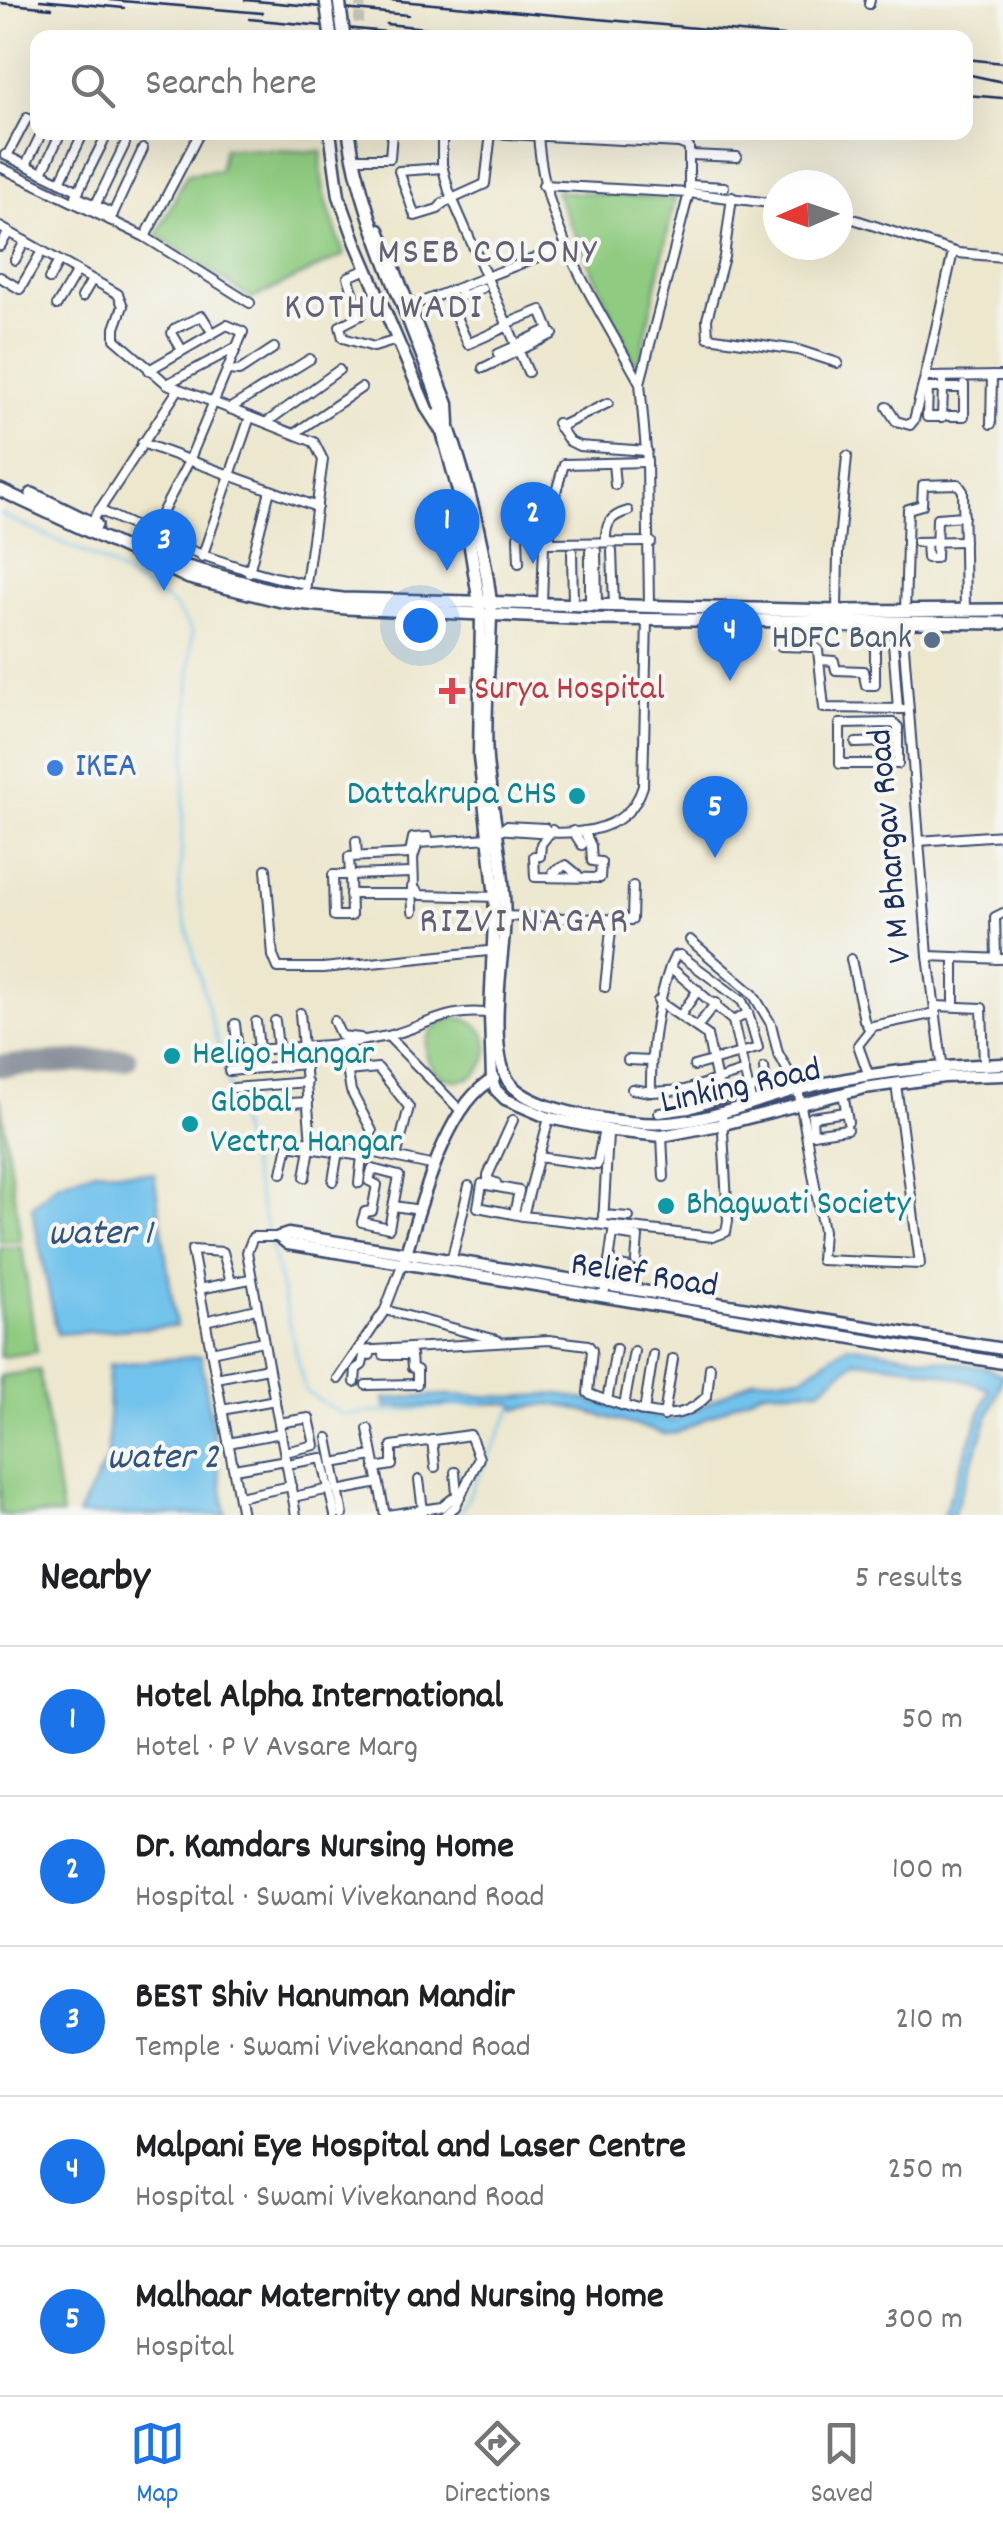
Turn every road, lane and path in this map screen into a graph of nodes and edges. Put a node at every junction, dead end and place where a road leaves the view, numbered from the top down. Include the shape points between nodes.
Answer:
1 (326, 0) edge
2 (340, 0) edge
3 (330, 30) edge
4 (343, 30) edge
5 (27, 118) dead end
6 (38, 140) edge
7 (57, 140) edge
8 (80, 140) edge
9 (104, 140) edge
10 (196, 140) edge
11 (331, 140) edge
12 (349, 140) edge
13 (351, 140) edge
14 (391, 140) edge
15 (442, 140) edge
16 (490, 140) edge
17 (539, 140) edge
18 (656, 140) edge
19 (126, 144) dead end
20 (144, 149) dead end
21 (691, 154) junction
22 (737, 157) dead end
23 (356, 158) junction
24 (26, 165) junction
25 (0, 167) edge
26 (443, 168) junction
27 (42, 173) junction
28 (60, 182) junction
29 (543, 185) junction
30 (724, 187) dead end
31 (690, 189) junction
32 (76, 196) junction
33 (732, 197) junction
34 (452, 200) junction
35 (763, 202) edge
36 (96, 206) junction
37 (111, 217) junction
38 (853, 219) edge
39 (4, 229) edge
40 (145, 237) junction
41 (25, 241) junction
42 (0, 246) edge
43 (564, 247) junction
44 (42, 251) junction
45 (952, 252) junction
46 (1003, 257) edge
47 (59, 261) junction
48 (367, 269) junction
49 (77, 271) junction
50 (1, 278) edge
51 (48, 278) dead end
52 (92, 280) junction
53 (484, 283) junction
54 (446, 294) junction
55 (82, 296) dead end
56 (250, 303) dead end
57 (57, 304) dead end
58 (412, 306) junction
59 (509, 327) junction
60 (212, 332) junction
61 (552, 334) dead end
62 (397, 340) junction
63 (518, 346) junction
64 (237, 347) junction
65 (274, 348) dead end
66 (469, 348) dead end
67 (182, 350) junction
68 (498, 354) dead end
69 (310, 359) dead end
70 (838, 363) dead end
71 (483, 368) dead end
72 (149, 370) junction
73 (228, 370) junction
74 (339, 370) dead end
75 (528, 372) dead end
76 (964, 376) junction
77 (992, 376) junction
78 (1003, 376) edge
79 (926, 377) junction
80 (943, 377) junction
81 (640, 383) junction
82 (167, 384) junction
83 (361, 388) dead end
84 (964, 388) junction
85 (178, 390) junction
86 (214, 403) junction
87 (608, 404) dead end
88 (887, 408) dead end
89 (229, 409) junction
90 (949, 416) dead end
91 (250, 417) junction
92 (267, 422) junction
93 (991, 424) dead end
94 (443, 428) junction
95 (295, 433) junction
96 (142, 443) junction
97 (646, 450) junction
98 (847, 456) dead end
99 (190, 460) junction
100 (647, 462) junction
101 (613, 463) junction
102 (230, 475) junction
103 (0, 482) edge
104 (615, 485) dead end
105 (0, 490) edge
106 (270, 490) junction
107 (316, 508) junction
108 (99, 510) junction
109 (628, 511) dead end
110 (964, 516) junction
111 (91, 522) junction
112 (151, 534) junction
113 (518, 536) dead end
114 (964, 541) junction
115 (606, 542) junction
116 (650, 542) junction
117 (937, 542) junction
118 (546, 545) junction
119 (518, 548) junction
120 (593, 551) dead end
121 (612, 551) dead end
122 (570, 552) dead end
123 (202, 557) junction
124 (519, 563) dead end
125 (249, 572) junction
126 (219, 581) junction
127 (304, 594) junction
128 (542, 603) junction
129 (571, 604) junction
130 (594, 604) junction
131 (614, 605) junction
132 (650, 606) junction
133 (486, 609) junction
134 (1003, 610) edge
135 (837, 611) junction
136 (965, 611) junction
137 (896, 618) junction
138 (647, 620) junction
139 (1003, 624) edge
140 (782, 627) dead end
141 (875, 644) dead end
142 (781, 646) dead end
143 (821, 660) junction
144 (903, 709) junction
145 (891, 742) junction
146 (910, 742) junction
147 (856, 743) dead end
148 (579, 831) junction
149 (495, 833) junction
150 (552, 833) junction
151 (1003, 836) edge
152 (356, 840) dead end
153 (919, 841) junction
154 (582, 846) dead end
155 (410, 854) junction
156 (357, 856) junction
157 (540, 856) junction
158 (592, 861) junction
159 (266, 868) dead end
160 (411, 873) junction
161 (350, 874) junction
162 (552, 875) junction
163 (576, 876) junction
164 (633, 886) dead end
165 (350, 894) junction
166 (412, 894) junction
167 (499, 897) junction
168 (412, 912) dead end
169 (1003, 913) edge
170 (500, 916) junction
171 (612, 920) junction
172 (690, 940) dead end
173 (498, 950) junction
174 (1000, 954) edge
175 (928, 956) junction
176 (852, 959) dead end
177 (954, 960) junction
178 (941, 964) dead end
179 (670, 967) junction
180 (700, 969) junction
181 (690, 984) junction
182 (605, 987) dead end
183 (698, 990) junction
184 (658, 1000) junction
185 (954, 1002) dead end
186 (716, 1004) junction
187 (936, 1009) junction
188 (300, 1013) dead end
189 (748, 1013) junction
190 (494, 1014) junction
191 (680, 1016) junction
192 (275, 1021) dead end
193 (334, 1021) dead end
194 (733, 1021) junction
195 (256, 1022) dead end
196 (235, 1024) dead end
197 (697, 1028) junction
198 (870, 1030) junction
199 (388, 1036) junction
200 (367, 1039) junction
201 (304, 1046) junction
202 (278, 1048) junction
203 (258, 1049) junction
204 (651, 1049) junction
205 (663, 1050) dead end
206 (238, 1051) junction
207 (224, 1052) dead end
208 (740, 1053) junction
209 (345, 1058) dead end
210 (628, 1060) dead end
211 (713, 1060) junction
212 (650, 1061) junction
213 (305, 1064) junction
214 (984, 1064) junction
215 (1003, 1064) edge
216 (694, 1066) dead end
217 (764, 1068) dead end
218 (229, 1071) dead end
219 (744, 1071) junction
220 (349, 1072) junction
221 (943, 1072) junction
222 (504, 1075) junction
223 (1003, 1075) edge
224 (877, 1079) junction
225 (492, 1080) junction
226 (717, 1081) junction
227 (307, 1082) junction
228 (896, 1084) junction
229 (234, 1088) dead end
230 (632, 1089) dead end
231 (798, 1089) junction
232 (685, 1090) junction
233 (749, 1090) junction
234 (655, 1092) junction
235 (843, 1094) junction
236 (721, 1099) junction
237 (308, 1102) junction
238 (802, 1103) junction
239 (752, 1104) junction
240 (236, 1106) dead end
241 (461, 1112) junction
242 (690, 1115) junction
243 (549, 1118) junction
244 (723, 1119) junction
245 (513, 1120) dead end
246 (847, 1121) junction
247 (606, 1130) junction
248 (810, 1134) junction
249 (399, 1135) dead end
250 (662, 1136) junction
251 (278, 1137) dead end
252 (310, 1145) junction
253 (339, 1149) junction
254 (367, 1151) junction
255 (395, 1157) junction
256 (543, 1158) junction
257 (436, 1166) junction
258 (282, 1173) dead end
259 (305, 1177) dead end
260 (664, 1177) dead end
261 (333, 1181) dead end
262 (359, 1183) dead end
263 (470, 1186) dead end
264 (524, 1197) junction
265 (394, 1206) junction
266 (420, 1210) junction
267 (519, 1215) junction
268 (629, 1217) dead end
269 (608, 1223) junction
270 (277, 1237) joint
271 (326, 1245) junction
272 (407, 1251) junction
273 (452, 1258) junction
274 (609, 1264) junction
275 (402, 1265) junction
276 (250, 1279) junction
277 (231, 1282) junction
278 (606, 1284) junction
279 (199, 1289) junction
280 (604, 1298) junction
281 (256, 1308) junction
282 (385, 1310) junction
283 (205, 1321) junction
284 (263, 1341) junction
285 (506, 1343) junction
286 (616, 1349) dead end
287 (1003, 1349) edge
288 (634, 1351) dead end
289 (211, 1352) junction
290 (358, 1352) junction
291 (390, 1352) junction
292 (653, 1355) dead end
293 (673, 1359) dead end
294 (1003, 1363) edge
295 (391, 1366) dead end
296 (710, 1367) dead end
297 (268, 1368) junction
298 (216, 1378) junction
299 (338, 1379) dead end
300 (355, 1382) dead end
301 (366, 1385) dead end
302 (274, 1400) junction
303 (607, 1401) junction
304 (624, 1406) junction
305 (222, 1410) junction
306 (644, 1412) junction
307 (664, 1416) junction
308 (280, 1428) junction
309 (368, 1429) dead end
310 (328, 1438) dead end
311 (432, 1440) junction
312 (228, 1443) junction
313 (478, 1454) junction
314 (373, 1456) junction
315 (286, 1459) junction
316 (332, 1463) junction
317 (435, 1467) dead end
318 (376, 1468) junction
319 (234, 1470) junction
320 (455, 1472) dead end
321 (419, 1480) dead end
322 (378, 1483) junction
323 (291, 1486) junction
324 (334, 1490) junction
325 (457, 1494) junction
326 (239, 1497) junction
327 (293, 1497) junction
328 (423, 1510) junction
329 (296, 1514) edge
330 (385, 1514) edge
331 (242, 1515) edge
332 (286, 1515) edge
333 (339, 1515) edge
334 (369, 1515) edge
335 (445, 1515) edge

1 - 3 main road, bridge
2 - 4 main road, bridge
5 - 24 street via 6,155
6 - 24 street
7 - 27 street
8 - 28 street
9 - 32 street
10 - 40 street
11 - 48 street via 339,196
12 - 94 main road via 350,178
13 - 23 street
14 - 23 street via 390,158
15 - 26 street
16 - 34 street via 485,184
17 - 29 street
18 - 21 street via 685,144
19 - 36 street
20 - 37 street
21 - 22 street
21 - 31 street
23 - 58 street
24 - 27 street
25 - 32 street
26 - 34 street
26 - 34 street via 401,170 398,176 415,216
27 - 28 street
28 - 32 street
29 - 31 street
29 - 43 street
30 - 31 street
31 - 33 street
31 - 81 street
32 - 36 street
32 - 37 street
33 - 35 street
33 - 70 street via 706,318 708,337
34 - 53 street
36 - 37 street
37 - 40 street
38 - 45 street
39 - 41 street
39 - 42 street
40 - 56 street
41 - 44 street
41 - 50 street
43 - 53 street
43 - 81 street
44 - 47 street
44 - 50 street via 20,289
45 - 46 street
45 - 79 street
47 - 49 street
47 - 51 street
48 - 62 street
48 - 62 street via 348,277 362,315 340,326 343,338 374,348
49 - 52 street
49 - 57 street
52 - 55 street
52 - 72 street via 122,299 115,339
53 - 54 street
53 - 59 street
54 - 58 street
54 - 59 street via 468,344
58 - 94 street via 448,404
59 - 63 street
59 - 63 street via 541,310 549,329
59 - 66 street
60 - 64 street via 227,325 243,332
60 - 67 street
60 - 67 street via 202,316 174,329
61 - 63 street
62 - 94 street via 427,409
63 - 68 street
63 - 71 street
63 - 75 street
64 - 73 street
64 - 82 street
65 - 73 street via 239,371
67 - 72 street
69 - 89 street
72 - 82 street
73 - 86 street
74 - 92 street
76 - 77 street
76 - 80 street
76 - 84 street
77 - 78 street
77 - 93 street
79 - 80 street
79 - 88 street via 912,423 896,420
80 - 84 street via 943,388
81 - 97 street
82 - 85 street
83 - 95 street
84 - 90 street via 964,416
85 - 86 street
85 - 96 street
86 - 89 street
86 - 99 street
87 - 97 street via 558,425 578,446
89 - 91 street
91 - 92 street
91 - 102 street
92 - 95 street
94 - 133 main road via 466,500
95 - 107 street via 314,442 323,460
96 - 99 street
96 - 108 street
97 - 100 street
98 - 135 street
99 - 102 street
99 - 112 street
100 - 101 street
100 - 116 street
101 - 104 street
101 - 118 street via 562,467 548,499
102 - 106 street
102 - 123 street
103 - 111 main road
105 - 126 main road via 189,578
106 - 107 street
106 - 125 street
107 - 127 street
108 - 111 street
108 - 112 street
109 - 115 street via 608,522
110 - 114 street
110 - 117 street via 938,517
110 - 137 street, V M Bhargav Road via 960,484 918,485 922,506 906,514
111 - 126 main road
112 - 123 street
113 - 119 street
114 - 117 street
114 - 136 street
115 - 116 street
115 - 118 street
116 - 132 street
117 - 117 street via 922,542 927,558 936,558
118 - 119 street
118 - 128 street
119 - 124 street
120 - 130 street
121 - 131 street
122 - 129 street
123 - 125 street
125 - 127 street
126 - 127 main road
127 - 133 main road
128 - 129 main road
128 - 133 main road
129 - 130 main road
130 - 131 main road
131 - 132 main road
132 - 135 main road
133 - 138 main road
133 - 149 street via 483,757
134 - 136 main road
135 - 137 main road
136 - 137 main road
137 - 138 main road
137 - 139 main road
137 - 140 street
137 - 144 street, V M Bhargav Road
138 - 148 street via 643,786 624,817 603,829
141 - 143 street via 875,686 866,685 864,671 836,670 834,660
142 - 143 street via 814,647
143 - 144 street via 824,708
144 - 146 street, V M Bhargav Road
145 - 145 street via 895,723 841,724 839,762 898,764
145 - 146 street
145 - 147 street
146 - 153 street, V M Bhargav Road
148 - 150 street
148 - 154 street
148 - 158 street via 591,846
149 - 150 street
149 - 155 street via 416,837
149 - 167 street
149 - 167 street via 418,843 414,888 421,895
150 - 157 street
151 - 153 street
152 - 156 street
153 - 175 street, V M Bhargav Road
155 - 156 street
155 - 160 street
156 - 161 street via 349,857
157 - 162 street
157 - 162 street via 534,856 534,877
158 - 163 street
158 - 163 street via 601,862 600,878
159 - 173 street via 278,968
160 - 161 street
160 - 166 street
161 - 165 street
161 - 165 street via 333,876 334,917 350,916
162 - 163 street
164 - 171 street via 632,920
165 - 166 street
166 - 168 street
167 - 170 street
169 - 174 street via 995,917
170 - 171 street
170 - 173 street
171 - 182 street
172 - 231 street via 754,994
173 - 190 street
174 - 177 street
175 - 177 street
175 - 187 street, V M Bhargav Road
176 - 198 street
177 - 178 street
177 - 185 street
179 - 180 street via 678,954
179 - 181 street
179 - 184 street
180 - 181 street
180 - 189 street
181 - 183 street
183 - 186 street
183 - 191 street
184 - 191 street
184 - 204 street
186 - 194 street
186 - 197 street
187 - 198 street
187 - 214 street via 982,1008
187 - 221 street, V M Bhargav Road
188 - 201 street
189 - 194 street
189 - 208 street via 758,1047
190 - 199 street via 451,1013
190 - 222 street
190 - 225 street
191 - 197 street
192 - 202 street
193 - 200 street via 341,1036
194 - 208 street
195 - 203 street
196 - 206 street
197 - 211 street via 707,1035
198 - 224 street via 858,1045
199 - 200 street
199 - 241 street
200 - 201 street
201 - 202 street
201 - 213 street
202 - 203 street
203 - 206 street
204 - 205 street
204 - 212 street
206 - 207 street
208 - 211 street
208 - 219 street
209 - 220 street
210 - 212 street
211 - 216 street
211 - 226 street
212 - 234 street
213 - 218 street
213 - 227 street
214 - 215 street, Linking Road
214 - 221 street, Linking Road
217 - 233 street via 768,1084
219 - 226 street
219 - 233 street
220 - 254 street via 354,1099 372,1131
220 - 255 street via 378,1068 409,1107
221 - 223 street, Linking Road
221 - 224 street, Linking Road
221 - 228 street, Linking Road
222 - 225 street
222 - 242 street, Linking Road via 517,1092 552,1107 641,1124
224 - 228 street, Linking Road
224 - 231 street, Linking Road
224 - 235 street, Linking Road
225 - 241 street via 477,1088
225 - 243 street, Linking Road via 505,1099
226 - 232 street
226 - 236 street
227 - 229 street
227 - 237 street
228 - 248 street via 920,1264 820,1260 823,1231
230 - 234 street
231 - 238 street
231 - 239 street, Linking Road
232 - 234 street
232 - 242 street
233 - 236 street
233 - 239 street
234 - 242 street via 659,1115
235 - 238 street, Linking Road
235 - 246 street
236 - 242 street
237 - 240 street
237 - 252 street
238 - 244 street, Linking Road
238 - 248 street
239 - 244 street, Linking Road
241 - 257 street
242 - 244 street, Linking Road
243 - 247 street, Linking Road
243 - 256 street
244 - 250 street, Linking Road
244 - 269 street via 726,1232 712,1238
245 - 264 street via 488,1178
246 - 248 street
246 - 248 street via 812,1117
247 - 250 street, Linking Road
247 - 256 street via 598,1165
247 - 269 street
249 - 255 street
250 - 260 street
251 - 252 street
252 - 253 street
252 - 258 street via 287,1145
252 - 259 street
253 - 254 street
253 - 261 street
253 - 262 street via 362,1156
254 - 255 street
255 - 257 street
256 - 264 street via 531,1167
257 - 266 street
263 - 273 street
264 - 267 street
264 - 267 street via 483,1183 476,1204
265 - 265 street via 389,1228 363,1224 376,1184 369,1181 370,1170 398,1175
265 - 266 street
266 - 272 street
267 - 269 street
268 - 269 street
269 - 274 street
269 - 274 street via 638,1238 633,1264
270 - 271 street
270 - 276 street via 253,1238
271 - 272 street, Relief Road
271 - 275 street, Relief Road
272 - 273 street, Relief Road
272 - 275 street
273 - 278 street, Relief Road
274 - 278 street
275 - 280 street, Relief Road
275 - 282 street
276 - 277 street
276 - 281 street
277 - 279 street
277 - 279 street via 224,1252 195,1248
278 - 280 street
278 - 287 street, Relief Road
279 - 283 street
280 - 294 street, Relief Road
281 - 283 street
281 - 284 street
282 - 285 street
282 - 290 street
283 - 289 street
284 - 289 street
284 - 297 street
285 - 291 street
285 - 303 street via 590,1345 588,1392
286 - 303 street
288 - 304 street
289 - 298 street
290 - 291 street
290 - 299 street
291 - 295 street
291 - 300 street via 364,1356
291 - 301 street via 411,1355 416,1385
292 - 306 street
293 - 307 street
296 - 307 street via 706,1396 687,1411
297 - 298 street
297 - 302 street
298 - 305 street
302 - 305 street
302 - 308 street
303 - 304 street
304 - 306 street
305 - 312 street
306 - 307 street
308 - 312 street
308 - 315 street
308 - 315 street via 309,1418 316,1445
309 - 314 street
310 - 316 street
311 - 313 street via 470,1435
311 - 317 street
311 - 318 street via 392,1446 392,1464
312 - 319 street
313 - 325 street
313 - 335 street
314 - 316 street
314 - 318 street
315 - 319 street
315 - 323 street
315 - 324 street via 321,1457
316 - 324 street
318 - 322 street
319 - 326 street
320 - 325 street
321 - 328 street
322 - 324 street
322 - 330 street
323 - 326 street
323 - 327 street
324 - 327 street
324 - 333 street
325 - 328 street via 448,1505
326 - 331 street
327 - 329 street
328 - 330 street
329 - 332 street
330 - 334 street

